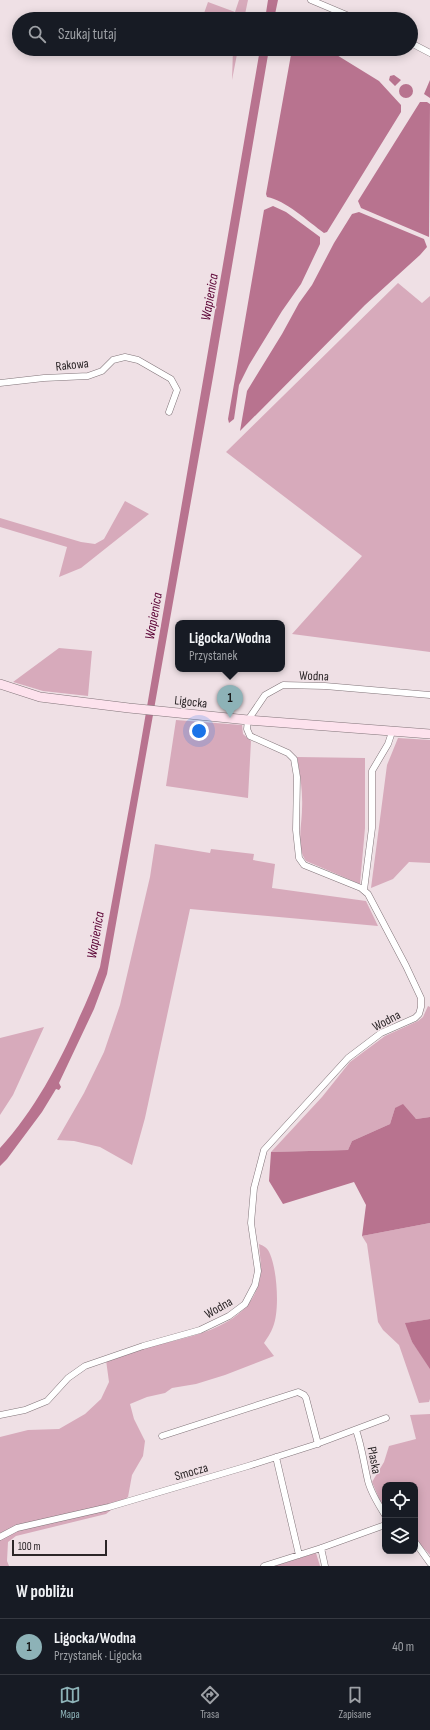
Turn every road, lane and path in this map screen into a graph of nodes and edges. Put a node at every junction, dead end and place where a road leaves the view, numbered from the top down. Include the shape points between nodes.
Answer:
1 (311, 0) edge
2 (339, 12) edge
3 (418, 47) edge
4 (430, 53) edge
5 (0, 383) edge
6 (169, 412) dead end
7 (0, 684) edge
8 (430, 695) edge
9 (248, 720) junction
10 (392, 732) junction
11 (430, 734) edge
12 (364, 890) junction
13 (0, 1415) edge
14 (386, 1418) dead end
15 (356, 1430) junction
16 (162, 1436) dead end
17 (318, 1444) junction
18 (276, 1457) junction
19 (382, 1510) edge
20 (382, 1526) edge
21 (0, 1537) edge
22 (418, 1546) edge
23 (321, 1548) junction
24 (299, 1555) junction
25 (430, 1563) edge
26 (264, 1566) edge
27 (325, 1566) edge

1 - 2 street
3 - 4 street
5 - 6 street, Rakowa via 88,376 102,371 113,360 138,360 172,379 177,390
7 - 9 street, Ligocka via 40,697
8 - 9 street, Wodna via 283,685 265,695
9 - 10 street, Ligocka
9 - 12 street via 247,729 250,736 288,753 294,759 297,777 298,858 304,865
10 - 11 street, Ligocka
10 - 12 street via 372,771 372,828
12 - 13 street, Wodna via 421,998 419,1014 381,1033 348,1058 264,1150 254,1188 251,1223 258,1271 255,1285 245,1304 229,1316 200,1330 84,1366 68,1378 47,1401 25,1410
14 - 15 street, Smocza
15 - 17 street, Smocza
15 - 19 street, Płaska via 368,1482
16 - 17 street via 298,1392 306,1398
17 - 18 street, Smocza
18 - 21 street, Smocza via 108,1507 17,1528
18 - 24 street
20 - 23 street
22 - 25 street
23 - 24 street
23 - 27 street
24 - 26 street

